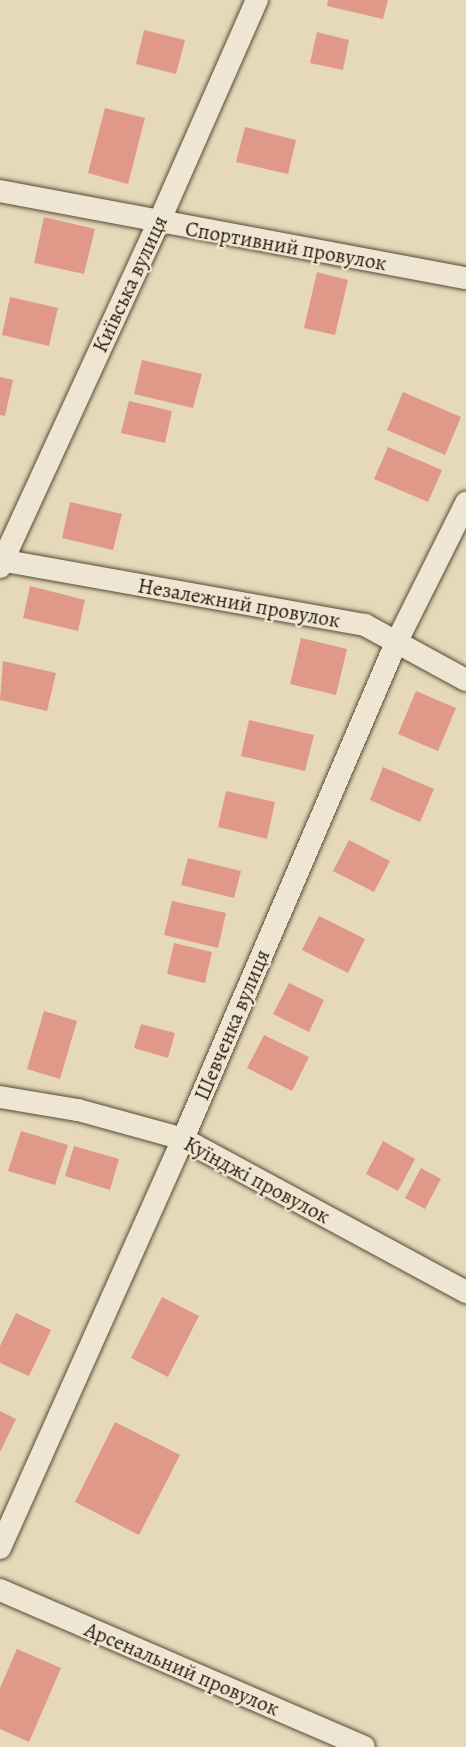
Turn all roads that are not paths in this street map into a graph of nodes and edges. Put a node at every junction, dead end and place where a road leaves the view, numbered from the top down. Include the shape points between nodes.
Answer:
1 (257, 0) edge
2 (0, 191) edge
3 (159, 222) junction
4 (466, 278) edge
5 (466, 503) edge
6 (1, 562) edge
7 (396, 643) junction
8 (466, 680) edge
9 (0, 1097) edge
10 (183, 1139) junction
11 (466, 1292) edge
12 (0, 1548) edge
13 (0, 1590) edge
14 (364, 1747) edge

1 - 3 street, Київська вулиця
2 - 3 street, Спортивний провулок
3 - 4 street, Спортивний провулок
3 - 6 street, Київська вулиця
5 - 7 street, Шевченка вулиця
6 - 7 street, Незалежний провулок via 365,625
7 - 8 street, Незалежний провулок
7 - 10 street, Шевченка вулиця
9 - 10 street, Куїнджі провулок via 78,1110
10 - 11 street, Куїнджі провулок
10 - 12 street, Шевченка вулиця
13 - 14 street, Арсенальний провулок

